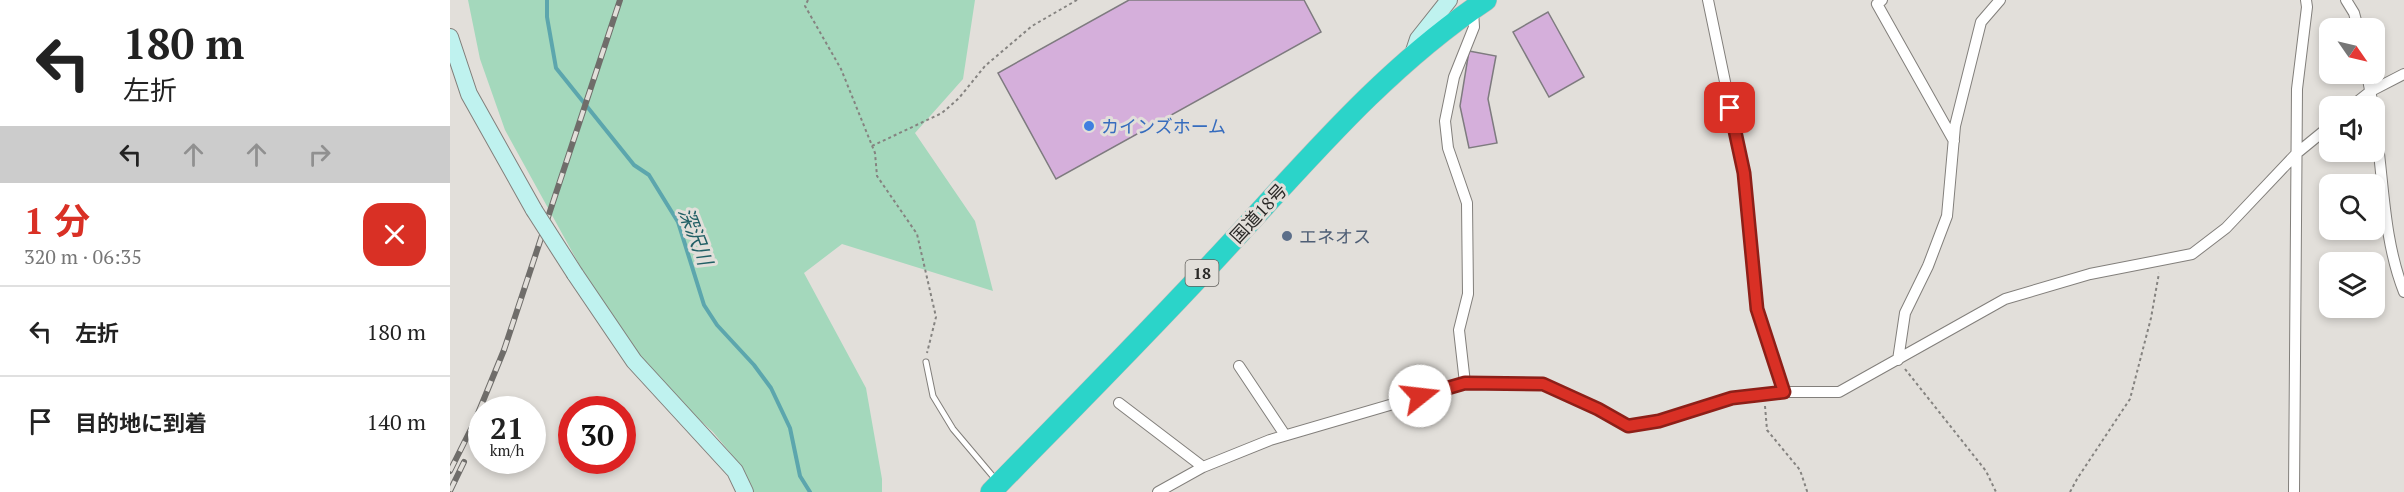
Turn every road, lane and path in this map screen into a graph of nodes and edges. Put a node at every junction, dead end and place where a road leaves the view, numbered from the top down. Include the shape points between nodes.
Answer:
1 (808, 0) edge
2 (1077, 0) edge
3 (1449, 0) edge
4 (1708, 0) edge
5 (1882, 0) edge
6 (2000, 0) edge
7 (2306, 0) edge
8 (2346, 0) edge
9 (1477, 3) edge
10 (2355, 18) edge
11 (450, 37) edge
12 (1413, 54) junction
13 (2404, 74) edge
14 (2369, 84) edge
15 (2371, 91) junction
16 (2365, 96) edge
17 (2372, 96) edge
18 (2319, 135) edge
19 (1954, 141) junction
20 (872, 146) junction
21 (2297, 153) junction
22 (2381, 162) edge
23 (2161, 260) junction
24 (2404, 292) edge
25 (1898, 360) junction
26 (926, 362) joint
27 (1239, 366) dead end
28 (1465, 383) junction
29 (1784, 392) junction
30 (1764, 394) junction
31 (1119, 403) dead end
32 (1285, 435) junction
33 (1203, 467) junction
34 (995, 488) edge
35 (745, 492) edge
36 (1158, 492) edge
37 (1805, 492) edge
38 (1996, 492) edge
39 (2070, 492) edge
40 (2294, 492) edge

1 - 20 path via 805,6 841,69
2 - 20 path via 1032,26 985,66 942,112
3 - 12 street via 1418,39
4 - 29 street via 1744,173 1757,309
5 - 19 street via 1877,4
6 - 19 street via 1982,22
7 - 21 street via 2297,89
8 - 10 street
9 - 12 highway, 国道18号 / 18
9 - 28 street via 1474,27 1454,77 1445,121 1448,147 1467,203 1468,294 1459,330
11 - 35 street, bridge via 469,94 575,274 634,361 735,471
12 - 34 highway, 国道18号 / 18 via 1377,87
13 - 15 street
14 - 15 street
15 - 16 street
15 - 17 street
18 - 21 street
19 - 25 street via 1947,216 1905,313
20 - 26 path via 877,176 917,234 936,317
21 - 23 street via 2226,228 2192,254
21 - 40 street
22 - 24 street via 2386,222
23 - 25 street via 2090,274 2005,299
23 - 39 path via 2130,399
25 - 29 street via 1839,392
25 - 38 path via 1986,471
26 - 34 lane via 933,396
27 - 32 street
28 - 30 street via 1543,384 1628,426 1659,421 1732,398
28 - 32 street
29 - 30 street
30 - 37 path via 1767,430 1800,470
31 - 33 street
32 - 33 street
33 - 36 street

